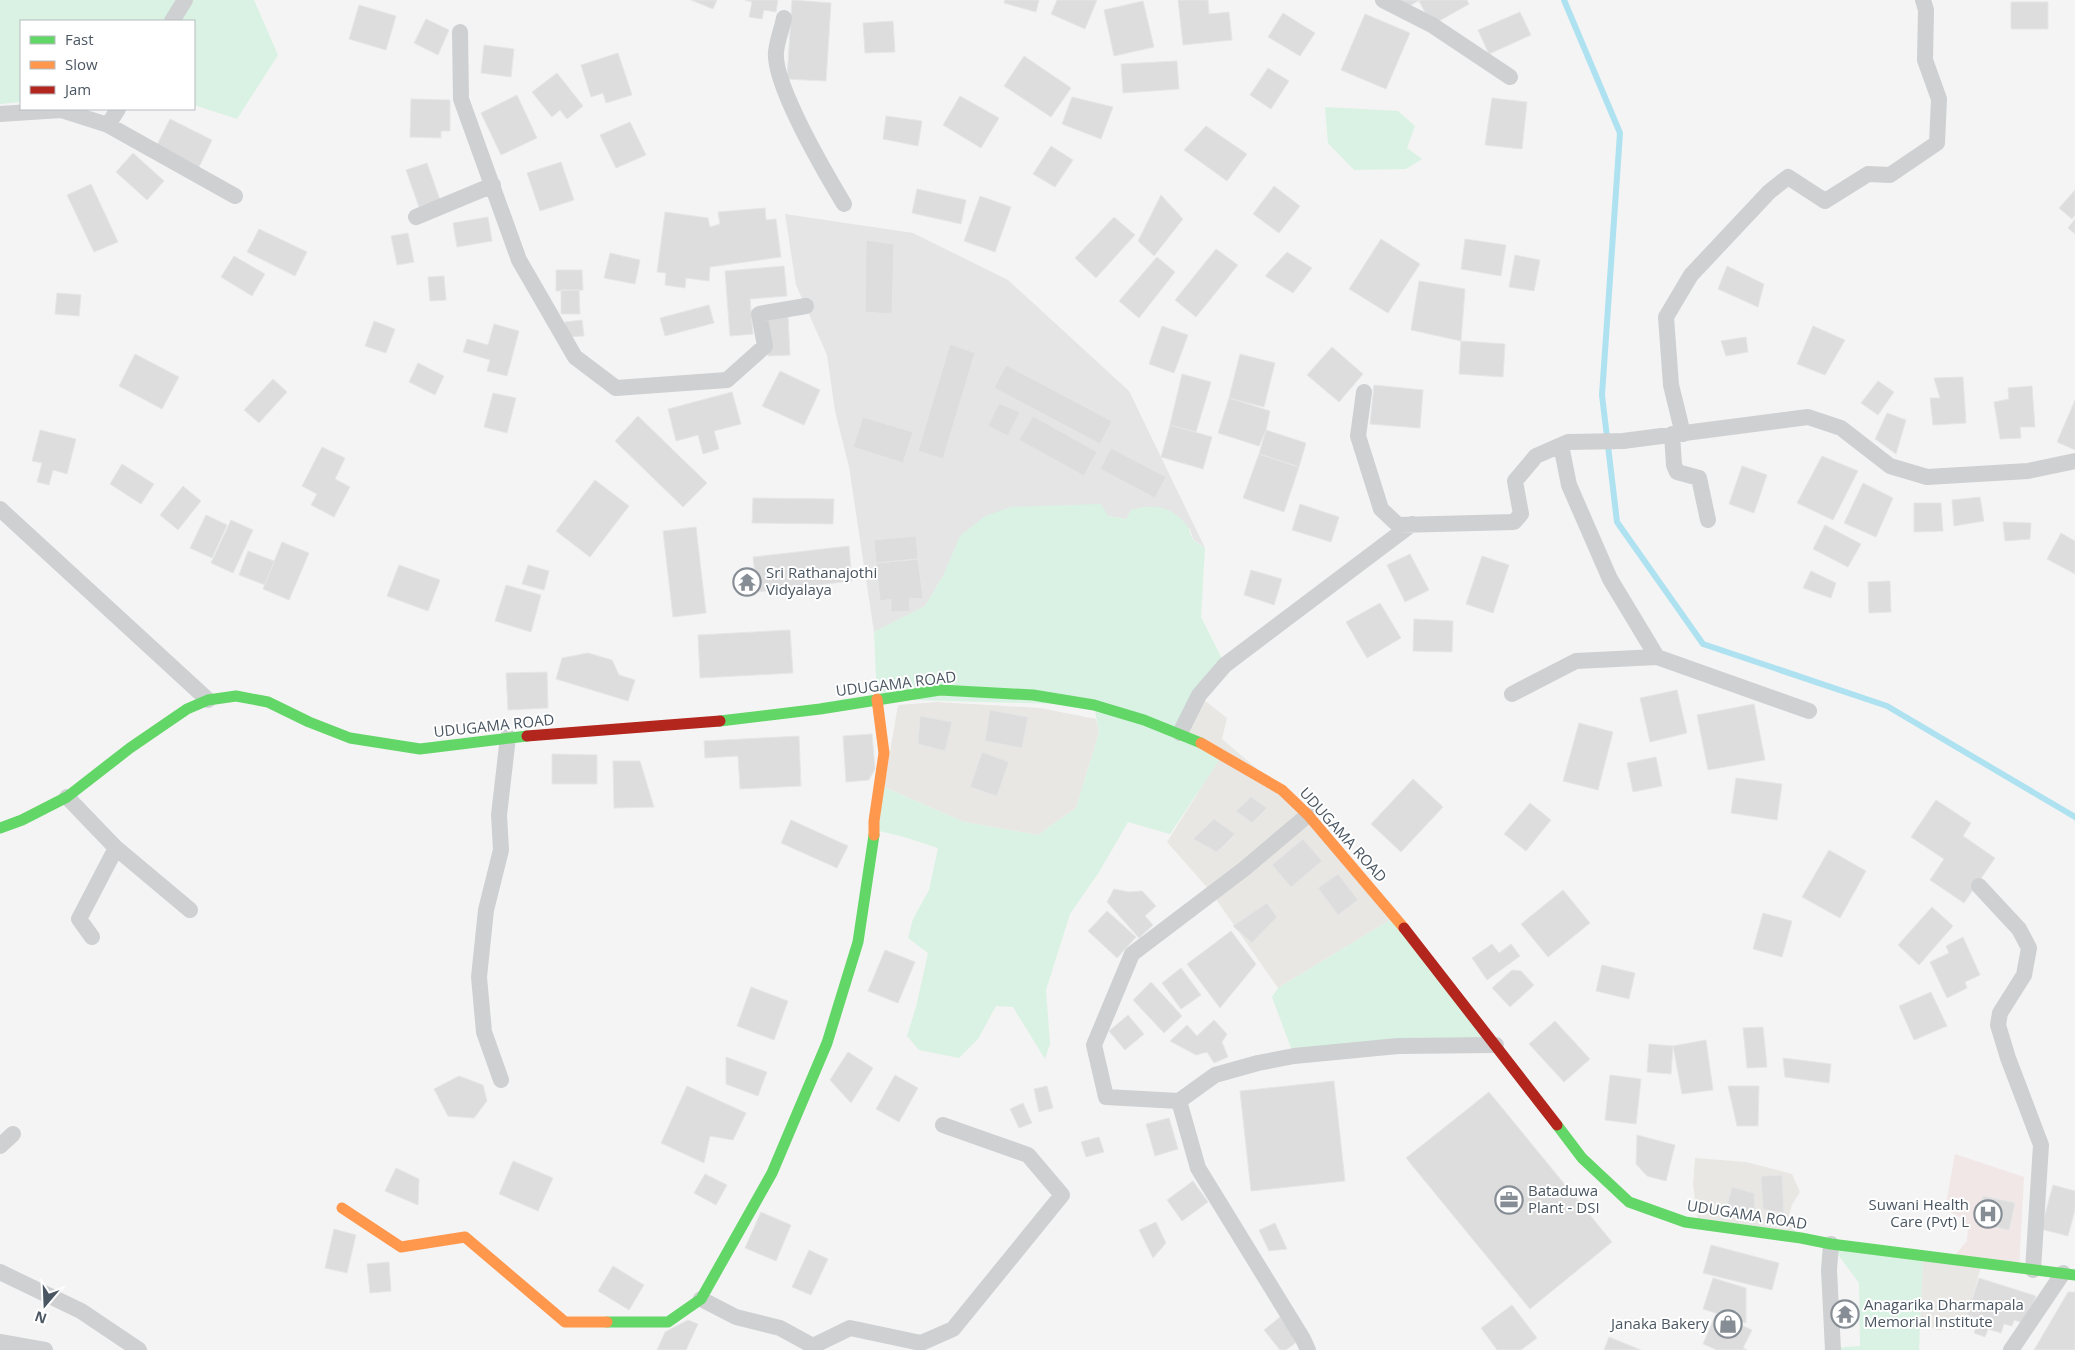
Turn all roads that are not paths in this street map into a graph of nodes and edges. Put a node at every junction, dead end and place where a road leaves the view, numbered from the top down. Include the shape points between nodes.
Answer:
1 (185, 0) edge
2 (1382, 0) edge
3 (1924, 0) edge
4 (784, 18) dead end
5 (173, 20) edge
6 (460, 32) dead end
7 (1510, 78) dead end
8 (117, 110) edge
9 (0, 114) edge
10 (108, 125) junction
11 (493, 185) junction
12 (235, 196) dead end
13 (844, 204) dead end
14 (416, 217) dead end
15 (806, 306) dead end
16 (1364, 392) dead end
17 (1677, 434) junction
18 (1565, 444) junction
19 (2075, 461) edge
20 (0, 509) edge
21 (1708, 520) dead end
22 (1412, 524) junction
23 (1657, 657) junction
24 (1512, 694) dead end
25 (877, 699) junction
26 (208, 700) junction
27 (1809, 711) dead end
28 (1180, 733) junction
29 (508, 737) junction
30 (67, 797) junction
31 (1308, 815) junction
32 (0, 828) edge
33 (116, 848) junction
34 (1979, 886) dead end
35 (190, 910) dead end
36 (92, 937) dead end
37 (1496, 1045) junction
38 (500, 1080) dead end
39 (1180, 1101) junction
40 (943, 1125) dead end
41 (13, 1134) dead end
42 (0, 1146) edge
43 (342, 1208) dead end
44 (1831, 1244) junction
45 (2033, 1270) junction
46 (0, 1272) edge
47 (2069, 1274) edge
48 (701, 1299) junction
49 (0, 1342) edge
50 (814, 1348) edge
51 (45, 1350) edge
52 (139, 1350) edge
53 (1308, 1350) edge
54 (1832, 1350) edge
55 (2011, 1350) edge

1 - 5 street
2 - 7 street via 1432,25
3 - 17 street via 1925,60 1940,99 1937,143 1890,174 1868,174 1825,201 1788,177 1768,192 1691,275 1666,317
4 - 13 street via 776,52 781,83
6 - 11 street via 460,99
8 - 10 street
9 - 10 street via 61,110
10 - 12 street
11 - 14 street
11 - 15 street via 518,260 575,357 616,388 727,380 765,346 759,314
16 - 22 street via 1358,436 1381,509 1398,525
17 - 18 street
17 - 19 street via 1808,417 1841,428 1890,466 1927,477 2028,471
17 - 21 street via 1676,472 1699,478
18 - 22 street via 1536,456 1515,480 1521,514 1514,522
18 - 23 street via 1569,485 1610,580
20 - 26 street
22 - 28 street via 1225,665 1199,695
23 - 24 street via 1576,661
23 - 27 street
25 - 28 main road, UDUGAMA ROAD via 940,690 1034,695 1094,705
25 - 29 main road, UDUGAMA ROAD via 685,725
25 - 48 main road via 884,753 858,942 827,1043 772,1174
26 - 29 main road, UDUGAMA ROAD via 236,696 268,702 350,738 394,746 436,748
26 - 30 main road, UDUGAMA ROAD via 170,719
28 - 31 main road, UDUGAMA ROAD via 1212,748 1282,790
29 - 38 street via 499,815 502,850 486,910 479,977 484,1032
30 - 32 main road, UDUGAMA ROAD
30 - 33 street
31 - 37 main road, UDUGAMA ROAD via 1368,884
31 - 39 street via 1244,869 1132,954 1094,1045 1106,1097
33 - 35 street
33 - 36 street via 79,919
34 - 45 street via 2019,929 2029,948 2024,975 2000,1013 1998,1025 2041,1145
37 - 39 street via 1398,1046 1294,1056 1216,1074
37 - 44 main road, UDUGAMA ROAD via 1582,1158 1629,1202 1685,1222
39 - 53 street via 1198,1168
40 - 50 street via 1028,1155 1062,1195 953,1329 921,1343 850,1328
41 - 42 street
43 - 48 main road via 400,1247 466,1237 565,1322 668,1322
44 - 45 main road, UDUGAMA ROAD
44 - 54 street
45 - 47 main road, UDUGAMA ROAD
46 - 52 street via 81,1311
47 - 55 street
48 - 50 street via 736,1317 780,1328
49 - 51 street

